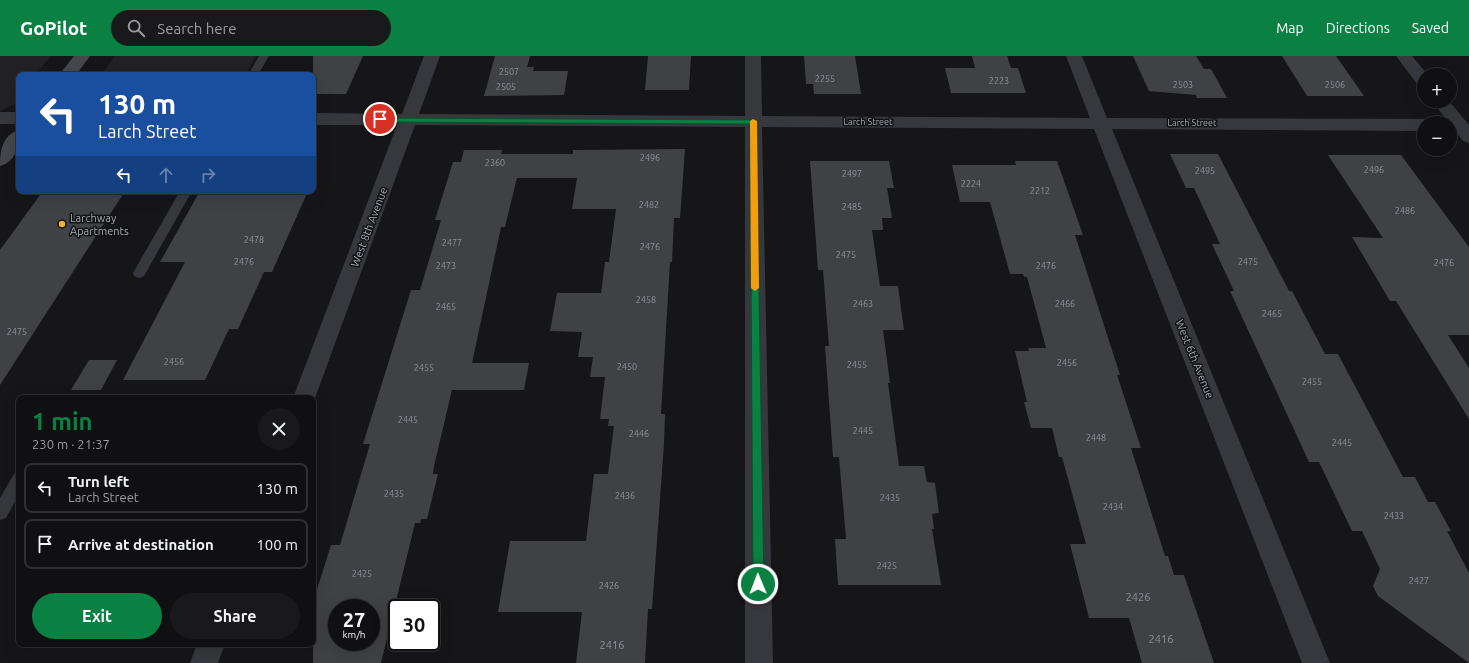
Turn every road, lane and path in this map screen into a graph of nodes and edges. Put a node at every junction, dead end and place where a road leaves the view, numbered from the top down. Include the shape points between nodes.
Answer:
1 (82, 56) edge
2 (264, 56) edge
3 (432, 56) edge
4 (753, 56) edge
5 (1074, 56) edge
6 (1404, 56) edge
7 (69, 72) edge
8 (255, 72) edge
9 (1417, 72) edge
10 (1446, 108) edge
11 (0, 118) edge
12 (16, 118) edge
13 (316, 119) edge
14 (409, 120) junction
15 (753, 121) junction
16 (1100, 122) junction
17 (1417, 125) edge
18 (1462, 128) edge
19 (16, 140) edge
20 (0, 160) edge
21 (184, 194) edge
22 (139, 273) dead end
23 (305, 395) edge
24 (16, 484) edge
25 (0, 513) edge
26 (210, 647) edge
27 (204, 663) edge
28 (759, 663) edge
29 (1316, 663) edge

1 - 7 main road
2 - 8 lane
3 - 14 street, West 8th Avenue
4 - 15 street
5 - 16 street, West 6th Avenue
6 - 9 street
10 - 18 street
11 - 12 street
13 - 14 street, Larch Street
14 - 15 street, Larch Street
14 - 23 street, West 8th Avenue
15 - 16 street, Larch Street
15 - 28 street
16 - 17 street, Larch Street
16 - 29 street, West 6th Avenue
19 - 20 main road
21 - 22 lane
24 - 25 lane
26 - 27 street

